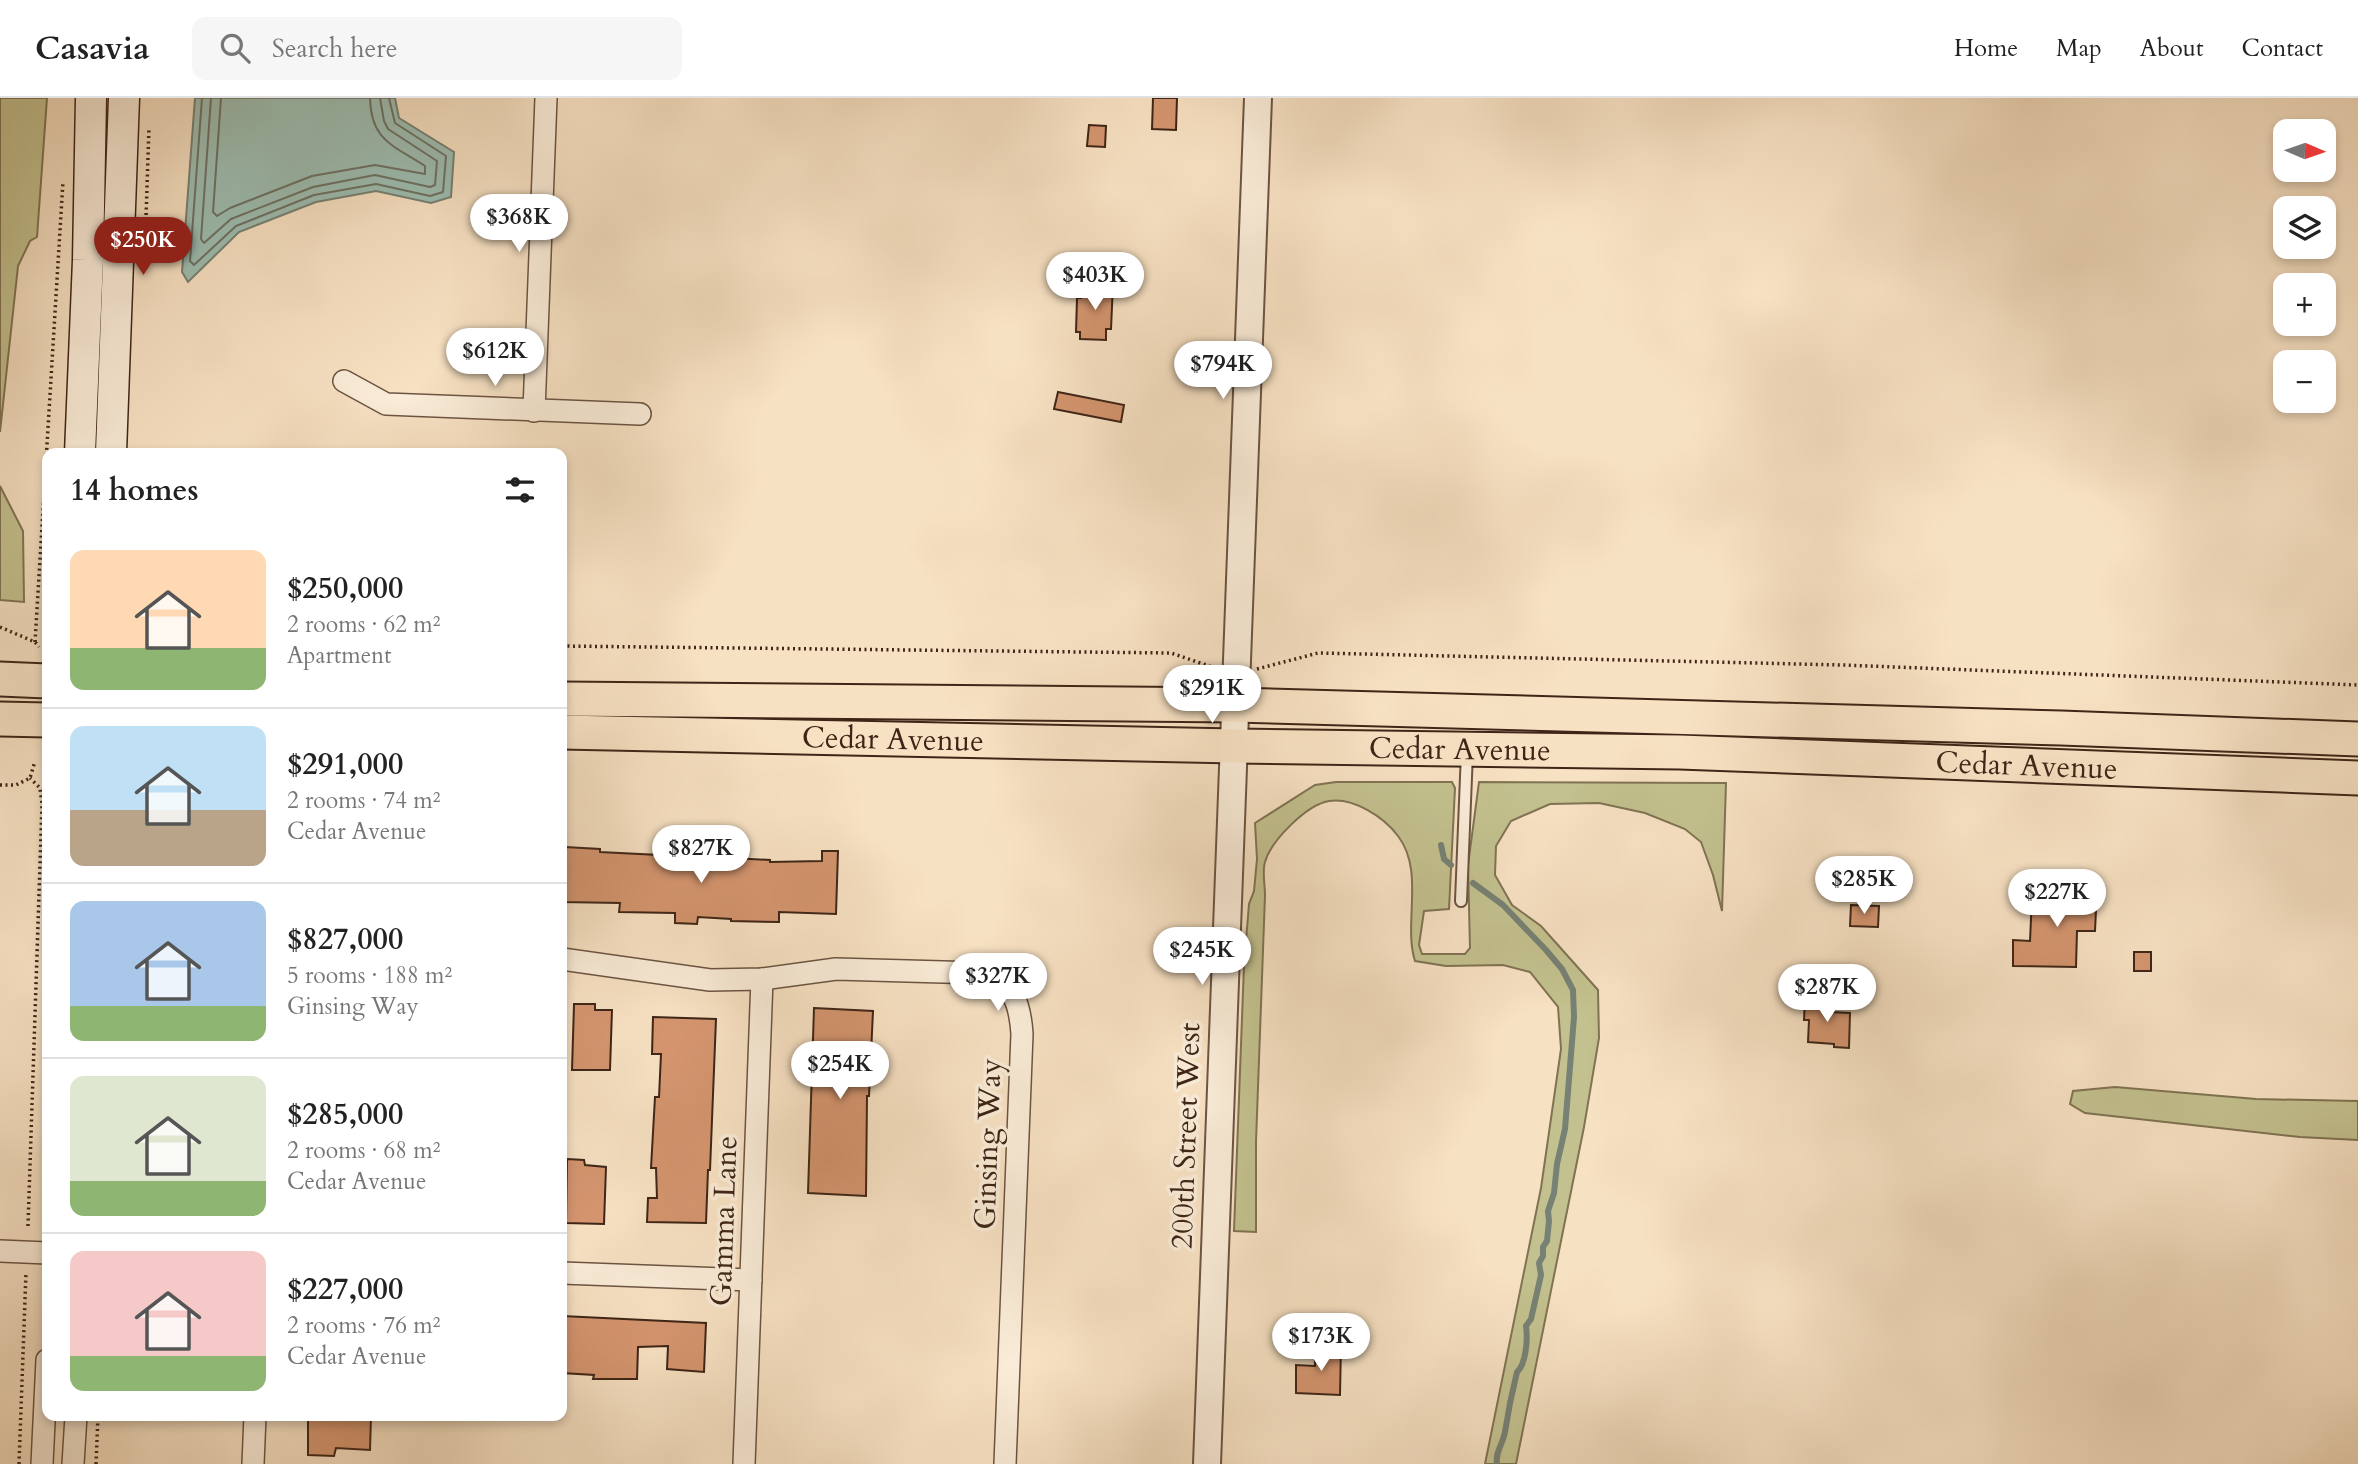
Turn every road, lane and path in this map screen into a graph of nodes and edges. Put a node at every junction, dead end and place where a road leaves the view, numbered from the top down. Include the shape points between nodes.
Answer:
1 (91, 98) edge
2 (124, 98) edge
3 (546, 98) edge
4 (1258, 98) edge
5 (63, 178) dead end
6 (344, 381) dead end
7 (534, 411) junction
8 (640, 414) dead end
9 (48, 448) edge
10 (80, 448) edge
11 (111, 448) edge
12 (42, 555) edge
13 (0, 627) edge
14 (567, 646) edge
15 (1237, 672) junction
16 (0, 678) edge
17 (42, 681) edge
18 (2358, 685) edge
19 (567, 699) edge
20 (1236, 705) junction
21 (0, 719) edge
22 (42, 720) edge
23 (567, 732) edge
24 (2358, 739) edge
25 (1235, 746) junction
26 (1467, 749) junction
27 (35, 761) dead end
28 (30, 778) junction
29 (2358, 778) edge
30 (0, 785) edge
31 (1461, 901) dead end
32 (567, 960) edge
33 (762, 979) junction
34 (28, 1226) dead end
35 (0, 1251) edge
36 (42, 1253) edge
37 (26, 1270) dead end
38 (567, 1273) edge
39 (751, 1280) junction
40 (44, 1421) edge
41 (76, 1421) edge
42 (98, 1421) edge
43 (255, 1421) edge
44 (19, 1464) edge
45 (42, 1464) edge
46 (74, 1464) edge
47 (96, 1464) edge
48 (253, 1464) edge
49 (744, 1464) edge
50 (1005, 1464) edge
51 (1207, 1464) edge

1 - 10 main road
2 - 11 main road
3 - 7 street
4 - 15 street, 200th Street West
5 - 9 path
6 - 7 street via 386,404
7 - 8 street
12 - 13 path via 37,645
14 - 15 path via 1171,653
15 - 18 path via 1318,653 1843,665
15 - 20 street, 200th Street West
16 - 17 main road
19 - 20 main road, Cedar Avenue
20 - 24 main road, Cedar Avenue
20 - 25 street, 200th Street West
21 - 22 main road
23 - 25 main road, Cedar Avenue
25 - 26 main road, Cedar Avenue
25 - 51 street, 200th Street West
26 - 29 main road, Cedar Avenue via 1679,752
26 - 31 lane
27 - 28 path
28 - 30 path via 16,785
28 - 34 path via 40,788 42,804
32 - 33 street, Ginsing Way via 710,980
33 - 39 street, Gamma Lane
33 - 50 street, Ginsing Way via 836,969 979,973 993,976 1012,993 1022,1034
35 - 36 street
37 - 44 path
38 - 39 street
39 - 49 street, Gamma Lane
40 - 45 street
41 - 46 street
42 - 47 path
43 - 48 street

